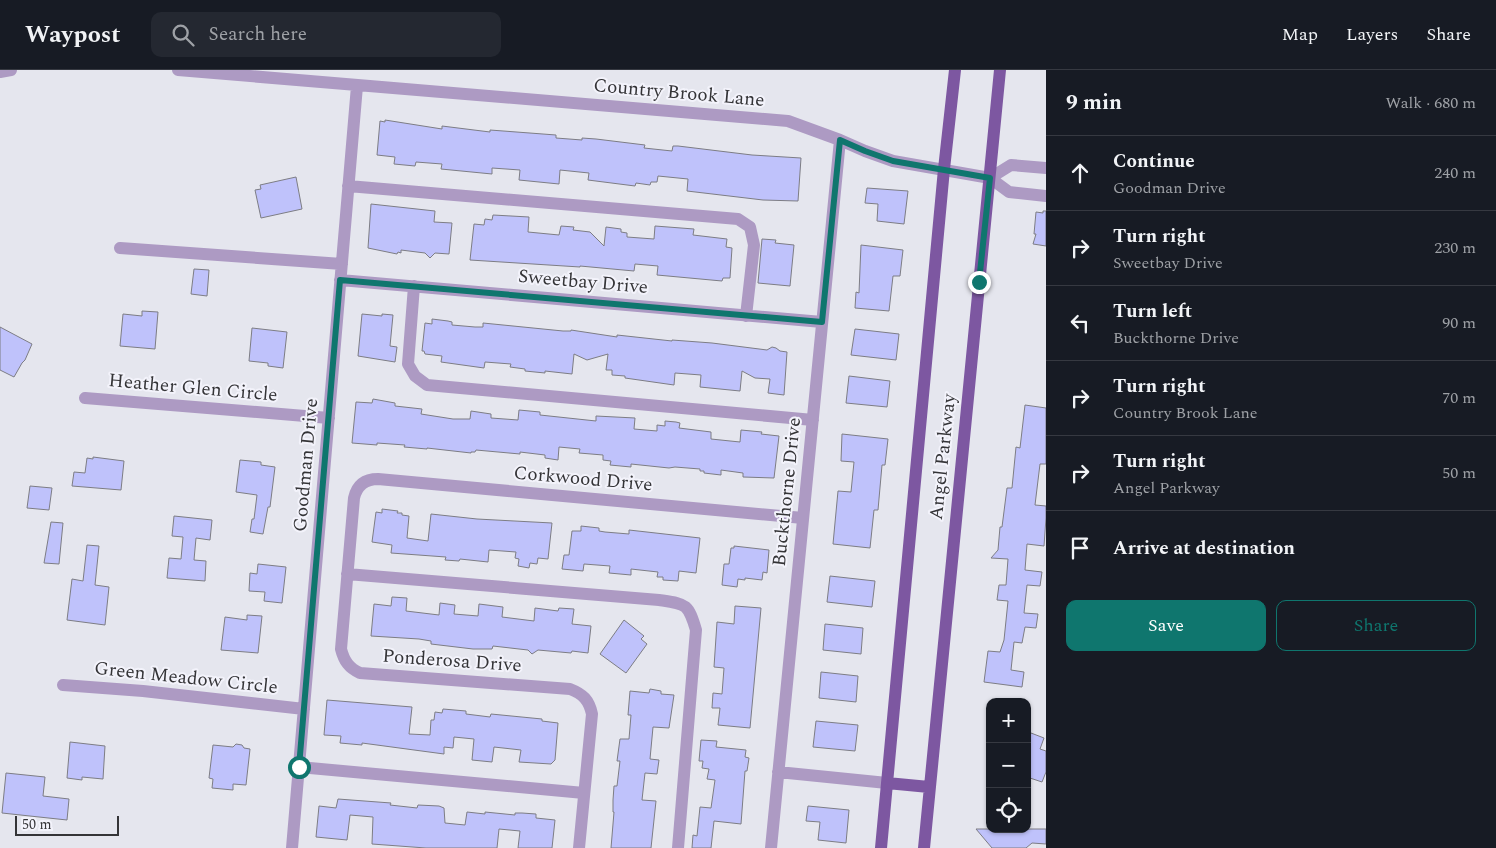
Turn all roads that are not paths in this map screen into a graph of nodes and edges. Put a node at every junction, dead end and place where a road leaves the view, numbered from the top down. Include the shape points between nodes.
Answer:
1 (10, 70) edge
2 (178, 70) edge
3 (955, 70) edge
4 (1000, 70) edge
5 (0, 72) edge
6 (357, 86) junction
7 (840, 140) junction
8 (1046, 168) edge
9 (944, 169) junction
10 (990, 178) junction
11 (348, 186) junction
12 (1046, 196) edge
13 (120, 248) dead end
14 (342, 264) junction
15 (340, 280) junction
16 (414, 286) junction
17 (746, 316) junction
18 (822, 322) junction
19 (85, 398) dead end
20 (328, 418) junction
21 (812, 420) junction
22 (361, 484) joint
23 (803, 518) junction
24 (347, 574) junction
25 (64, 685) dead end
26 (304, 709) junction
27 (299, 767) junction
28 (778, 772) junction
29 (887, 782) junction
30 (930, 787) junction
31 (584, 792) junction
32 (292, 848) edge
33 (579, 848) edge
34 (678, 848) edge
35 (771, 848) edge
36 (881, 848) edge
37 (924, 848) edge

1 - 5 street
2 - 6 street, Country Brook Lane
3 - 9 main road, Angel Parkway
4 - 10 main road, Angel Parkway
6 - 7 street, Country Brook Lane via 788,121
6 - 11 street, Goodman Drive
7 - 9 street, Country Brook Lane via 893,161
7 - 18 street, Buckthorne Drive
8 - 10 street via 1011,164
9 - 10 street, Country Brook Lane
9 - 29 main road, Angel Parkway
10 - 12 street, Country Brook Lane via 1009,192
10 - 30 main road, Angel Parkway
11 - 14 street, Goodman Drive
11 - 17 street via 738,219 750,226 754,245
13 - 14 street
14 - 15 street, Goodman Drive
15 - 16 street, Sweetbay Drive
15 - 20 street, Goodman Drive
16 - 17 street, Sweetbay Drive
16 - 21 street via 408,364 415,376 427,384
17 - 18 street, Sweetbay Drive
18 - 21 street, Buckthorne Drive
19 - 20 street, Heather Glen Circle
20 - 26 street, Goodman Drive
21 - 23 street, Buckthorne Drive
22 - 23 street, Corkwood Drive via 378,479
22 - 24 street, Ponderosa Drive via 354,498
23 - 28 street, Buckthorne Drive
24 - 31 street, Ponderosa Drive via 341,649 353,670 570,689 586,698 592,714
24 - 34 street via 683,604 691,612 696,630
25 - 26 street, Green Meadow Circle
26 - 27 street, Goodman Drive
27 - 31 street
27 - 32 street, Goodman Drive
28 - 29 street
28 - 35 street, Buckthorne Drive
29 - 30 main road
29 - 36 main road, Angel Parkway
30 - 37 main road, Angel Parkway
31 - 33 street, Ponderosa Drive

